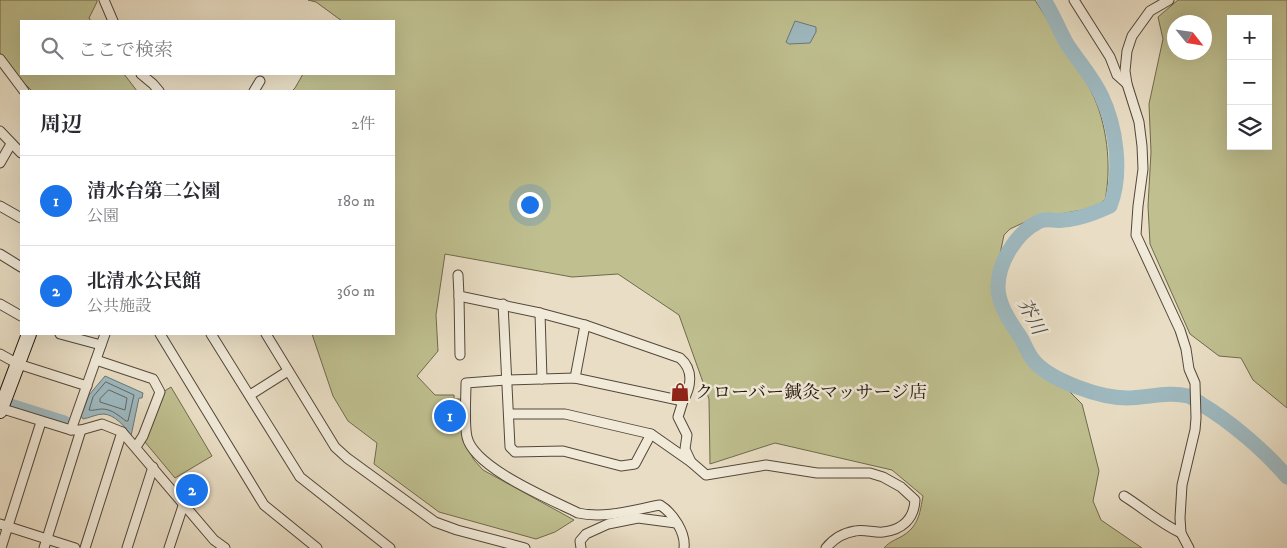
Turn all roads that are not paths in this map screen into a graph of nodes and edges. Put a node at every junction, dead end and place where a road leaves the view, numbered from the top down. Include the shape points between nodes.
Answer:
1 (104, 0) edge
2 (1074, 0) edge
3 (1169, 0) edge
4 (113, 20) edge
5 (0, 59) edge
6 (142, 75) edge
7 (260, 81) dead end
8 (1127, 84) junction
9 (23, 90) edge
10 (158, 90) edge
11 (255, 90) edge
12 (0, 132) edge
13 (11, 144) junction
14 (20, 152) edge
15 (1, 159) edge
16 (0, 206) edge
17 (20, 217) edge
18 (0, 254) edge
19 (20, 265) edge
20 (458, 275) dead end
21 (459, 296) junction
22 (0, 304) edge
23 (503, 304) junction
24 (540, 312) junction
25 (20, 315) edge
26 (585, 325) junction
27 (30, 335) edge
28 (64, 335) edge
29 (105, 335) edge
30 (161, 335) edge
31 (212, 335) edge
32 (267, 335) edge
33 (101, 345) junction
34 (0, 354) edge
35 (460, 355) dead end
36 (96, 360) junction
37 (18, 364) junction
38 (288, 371) junction
39 (575, 378) junction
40 (542, 379) junction
41 (506, 380) junction
42 (87, 386) junction
43 (250, 396) junction
44 (684, 401) junction
45 (0, 409) edge
46 (510, 414) junction
47 (41, 422) junction
48 (71, 430) junction
49 (81, 430) junction
50 (122, 432) junction
51 (651, 434) junction
52 (136, 448) junction
53 (691, 462) junction
54 (154, 467) junction
55 (1124, 496) dead end
56 (184, 503) junction
57 (676, 523) junction
58 (4, 525) edge
59 (1181, 533) junction
60 (45, 543) edge
61 (213, 544) edge
62 (1, 548) edge
63 (75, 548) edge
64 (85, 548) edge
65 (127, 548) edge
66 (169, 548) edge
67 (225, 548) edge
68 (317, 548) edge
69 (390, 548) edge
70 (525, 548) edge
71 (581, 548) edge
72 (684, 548) edge
73 (826, 548) edge
74 (1189, 548) edge

1 - 4 street
2 - 8 street via 1110,58 1117,76
3 - 8 street via 1150,11 1132,36 1125,71
5 - 9 street
6 - 10 street
7 - 11 street
8 - 59 street via 1139,122 1142,146 1143,169 1136,235 1180,330 1195,388 1195,430 1182,485
12 - 13 street
13 - 14 street
13 - 15 street
16 - 17 street
18 - 19 street
20 - 21 street
21 - 23 street
21 - 35 street
22 - 25 street
23 - 24 street
23 - 41 street
24 - 26 street
24 - 40 street
26 - 39 street
26 - 44 street via 680,358 690,376 690,390
27 - 37 street
28 - 33 street
29 - 33 street
30 - 68 street via 264,505
31 - 43 street
32 - 38 street
33 - 36 street
34 - 37 street
36 - 42 street
36 - 52 street via 153,379 160,392
37 - 42 street
37 - 45 street
38 - 43 street
38 - 70 street via 335,447 422,514 457,530
39 - 40 street
39 - 44 street
40 - 41 street
41 - 46 street
41 - 57 street via 466,383 467,437 474,453 490,466 578,513 599,516 660,505 670,511
42 - 48 street
43 - 69 street via 300,477
44 - 53 street via 678,417 687,435 685,449
45 - 47 street
46 - 51 street via 565,414
46 - 51 street via 510,447 515,452 563,451 621,466 634,464
47 - 48 street
47 - 58 street
48 - 49 street
49 - 50 street via 102,424
49 - 60 street
50 - 52 street
50 - 64 street
51 - 53 street
52 - 54 street
53 - 73 street via 706,475 766,465 817,473 870,473 901,487 915,500 911,517 901,526 882,532 848,532 832,540
54 - 56 street
54 - 65 street
55 - 59 street via 1162,524
56 - 61 street
56 - 66 street
57 - 71 street via 638,518 608,524 586,534 580,541
57 - 72 street via 686,540
58 - 60 street
58 - 62 street
59 - 74 street
60 - 63 street
61 - 67 street

